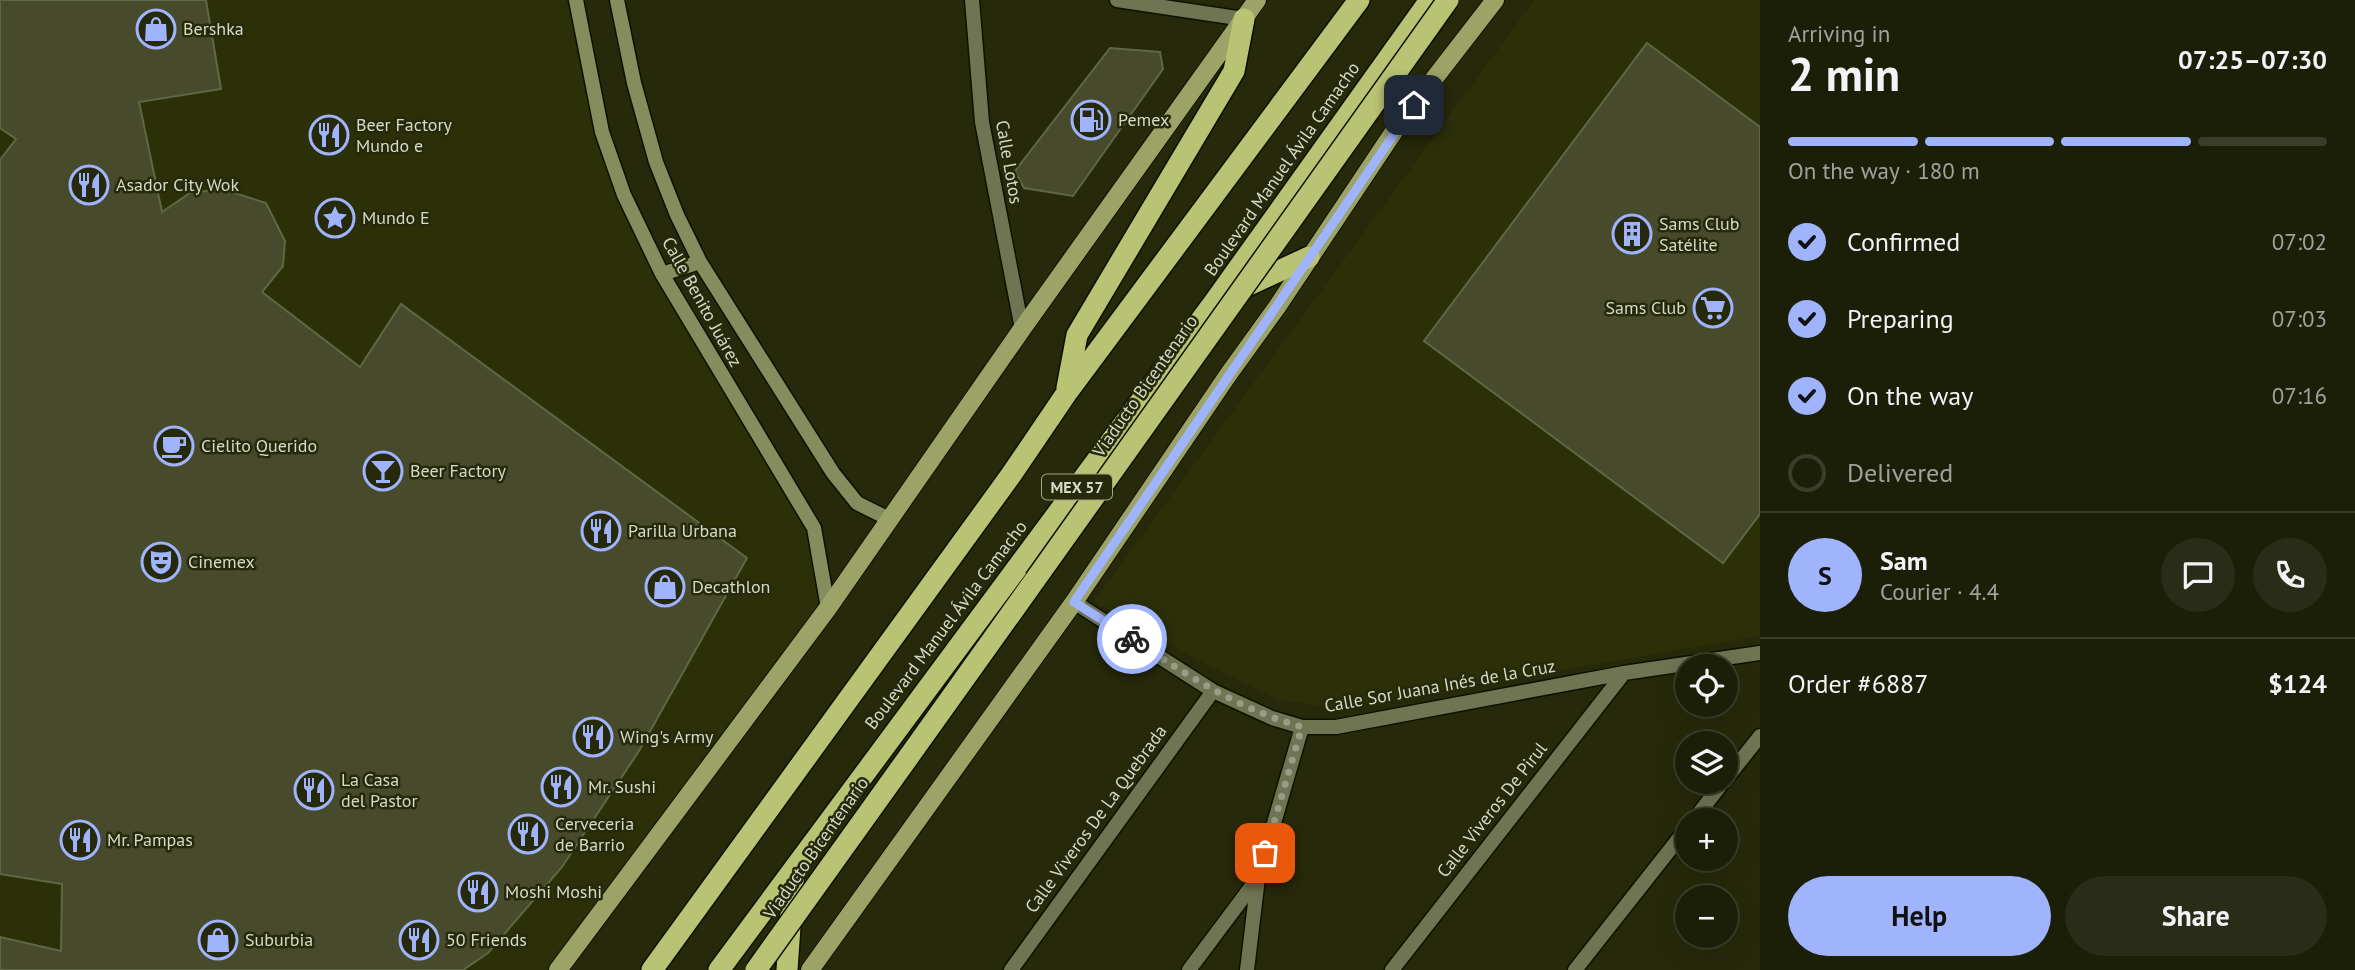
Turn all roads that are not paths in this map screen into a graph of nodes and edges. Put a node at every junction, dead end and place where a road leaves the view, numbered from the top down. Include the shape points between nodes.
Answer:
1 (576, 0) edge
2 (617, 0) edge
3 (972, 0) edge
4 (1118, 0) edge
5 (1257, 0) edge
6 (1359, 0) edge
7 (1430, 0) edge
8 (1448, 0) edge
9 (1495, 0) edge
10 (1244, 19) junction
11 (1309, 257) junction
12 (700, 262) junction
13 (662, 274) junction
14 (1216, 301) junction
15 (1022, 328) junction
16 (1066, 394) junction
17 (889, 519) junction
18 (1074, 602) junction
19 (828, 608) junction
20 (1760, 653) edge
21 (1624, 673) junction
22 (1213, 691) junction
23 (1302, 727) junction
24 (1760, 736) edge
25 (1738, 764) edge
26 (1714, 794) edge
27 (1703, 808) edge
28 (1675, 843) edge
29 (794, 869) junction
30 (1258, 878) junction
31 (558, 970) edge
32 (652, 970) edge
33 (719, 970) edge
34 (757, 970) edge
35 (787, 970) edge
36 (810, 970) edge
37 (1011, 970) edge
38 (1189, 970) edge
39 (1247, 970) edge
40 (1392, 970) edge
41 (1575, 970) edge

1 - 13 main road, Calle Benito Juárez via 602,132 624,195
2 - 12 main road, Calle Benito Juárez via 656,162
3 - 15 street, Calle Lotos via 982,122
4 - 10 street
5 - 10 main road
6 - 16 highway, Boulevard Manuel Ávila Camacho / MEX 57
7 - 14 highway, Boulevard Manuel Ávila Camacho / MEX 57
8 - 34 highway, Viaducto Bicentenario, bridge
9 - 11 main road via 1399,124
10 - 15 main road
10 - 16 highway via 1234,71 1077,335
11 - 14 highway
11 - 18 main road
12 - 13 main road
12 - 17 main road, Calle Benito Juárez via 833,473 856,503
13 - 19 main road, Calle Benito Juárez via 814,528
14 - 29 highway, Boulevard Manuel Ávila Camacho / MEX 57
15 - 17 main road
16 - 32 highway, Boulevard Manuel Ávila Camacho / MEX 57
17 - 19 main road
18 - 22 street, Calle Sor Juana Inés de la Cruz
18 - 36 main road
19 - 31 main road
20 - 21 street, Calle Sor Juana Inés de la Cruz
21 - 23 street, Calle Sor Juana Inés de la Cruz via 1336,727
21 - 40 street, Calle Viveros De Pirul
22 - 23 street, Calle Sor Juana Inés de la Cruz
22 - 37 street, Calle Viveros De La Quebrada
23 - 30 street
24 - 25 street
26 - 27 street
28 - 41 street
29 - 33 highway, Boulevard Manuel Ávila Camacho / MEX 57
29 - 35 highway
30 - 38 street
30 - 39 street

